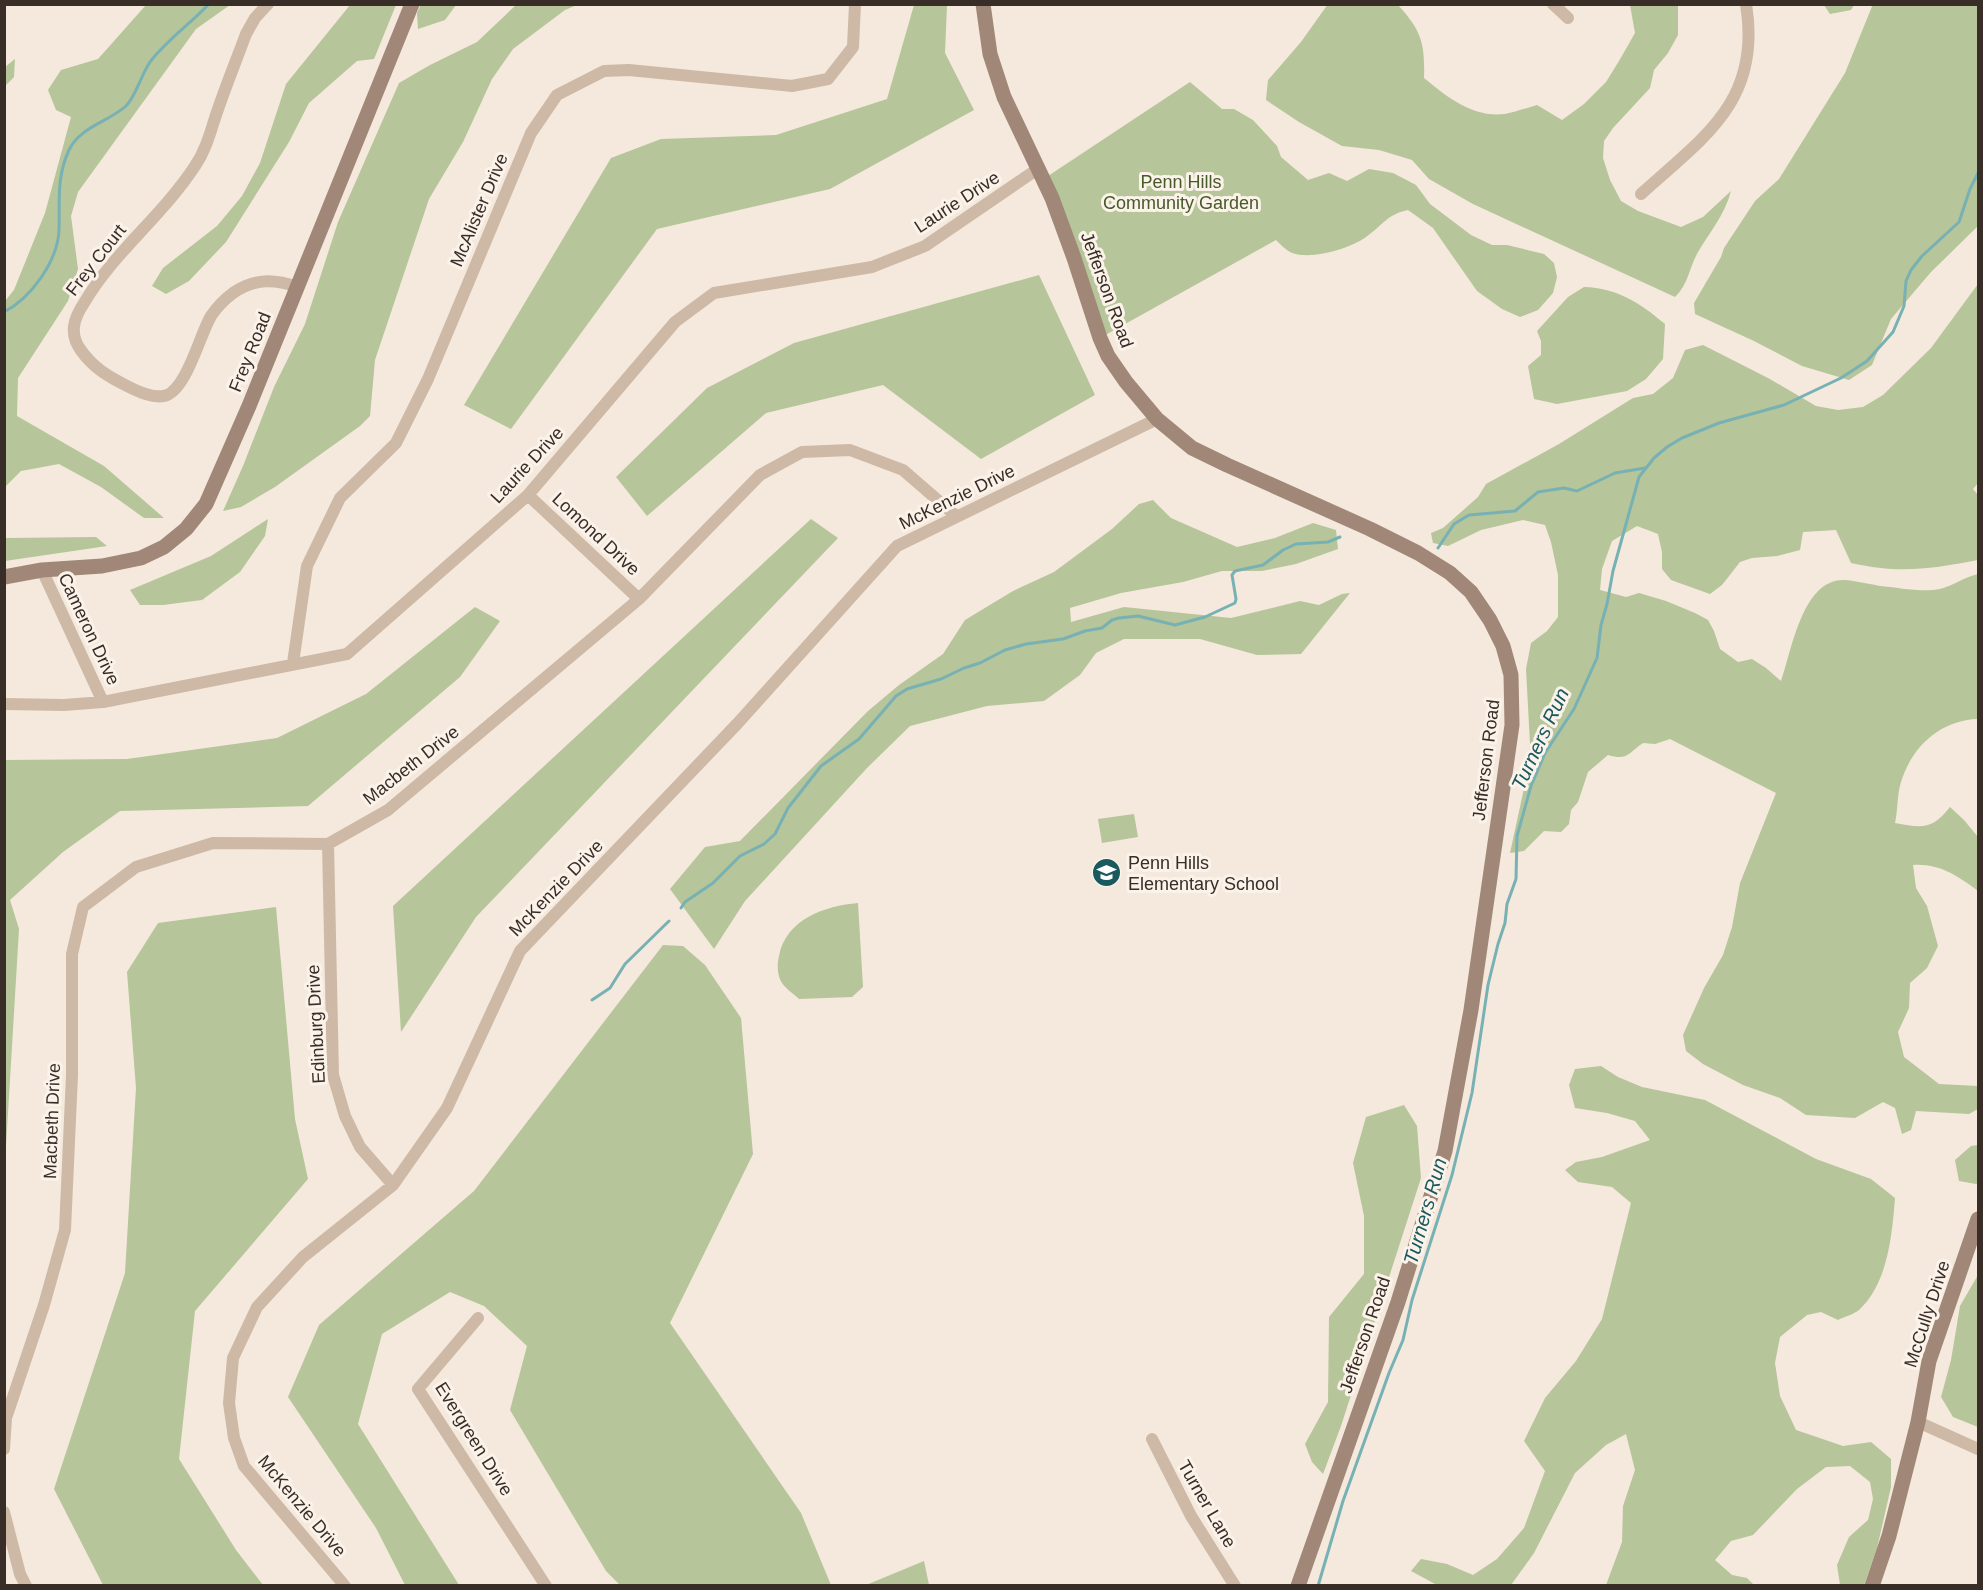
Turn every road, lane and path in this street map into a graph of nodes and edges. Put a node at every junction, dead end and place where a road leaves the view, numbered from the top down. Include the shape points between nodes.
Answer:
1 (268, 4) edge
2 (412, 4) edge
3 (855, 4) edge
4 (983, 4) edge
5 (1553, 4) edge
6 (1746, 4) edge
7 (1568, 18) dead end
8 (1039, 168) junction
9 (1641, 194) dead end
10 (298, 287) junction
11 (1157, 419) junction
12 (528, 495) junction
13 (956, 516) junction
14 (42, 570) junction
15 (4, 577) edge
16 (639, 599) junction
17 (293, 663) junction
18 (103, 702) junction
19 (4, 704) edge
20 (328, 844) junction
21 (393, 1185) junction
22 (1978, 1219) edge
23 (478, 1318) dead end
24 (1918, 1422) junction
25 (1152, 1438) dead end
26 (4, 1449) edge
27 (1978, 1449) edge
28 (4, 1512) edge
29 (26, 1586) edge
30 (345, 1586) edge
31 (546, 1586) edge
32 (1235, 1586) edge
33 (1298, 1586) edge
34 (1872, 1586) edge

1 - 10 street, Frey Court via 246,34 197,164 87,297 74,324 75,342 105,375 139,392 164,396 172,393 184,377 212,315 232,294 244,286 270,280
2 - 10 street, Frey Road
3 - 17 street, McAlister Drive via 853,47 828,79 792,86 604,71 557,95 531,133 428,379 396,443 340,498 307,566
4 - 8 street, Jefferson Road via 996,76
5 - 7 street
6 - 9 street via 1749,50 1738,91 1715,126
8 - 11 street, Jefferson Road via 1102,343 1116,369
8 - 12 street, Laurie Drive via 925,246 872,267 714,293 675,322
10 - 14 street, Frey Road via 206,504 186,530 141,558 102,566
11 - 13 street, McKenzie Drive
11 - 33 street, Jefferson Road via 1180,440 1207,456 1366,526 1450,573 1486,613 1503,646 1511,675 1513,707 1508,757 1471,1010 1445,1151 1398,1302
12 - 16 street, Lomond Drive
12 - 17 street, Laurie Drive via 347,654
13 - 16 street, Macbeth Drive via 903,470 850,450 802,452 760,475
13 - 21 street, McKenzie Drive via 897,546 737,724 520,951 447,1108
14 - 15 street, Frey Road
14 - 18 street, Cameron Drive
16 - 20 street, Macbeth Drive via 388,810
17 - 18 street, Laurie Drive
18 - 19 street, Laurie Drive
20 - 21 street, Edinburg Drive via 333,1075 345,1116 360,1147
20 - 26 street, Macbeth Drive via 213,843 136,867 82,907 72,954 72,1075 65,1230 6,1418
21 - 30 street, McKenzie Drive via 303,1257 257,1307 233,1358 229,1403 243,1466
22 - 24 street, McCully Drive via 1929,1361
23 - 31 street, Evergreen Drive via 418,1389
24 - 27 street
24 - 34 street, McCully Drive
25 - 32 street, Turner Lane via 1191,1516
28 - 29 street

